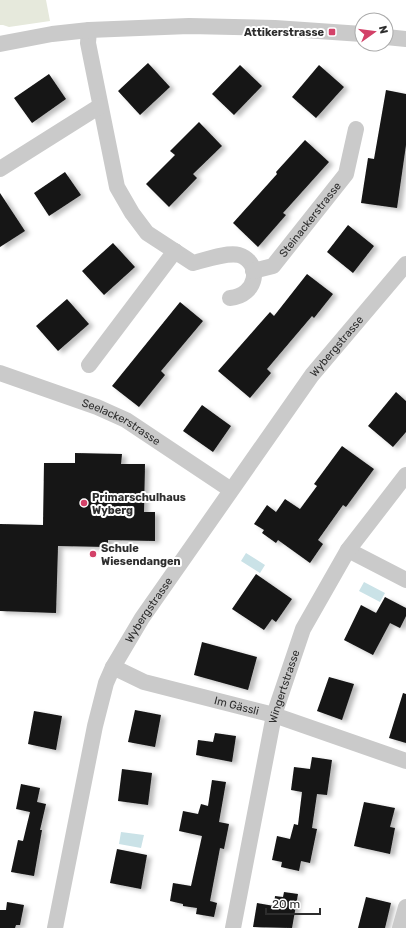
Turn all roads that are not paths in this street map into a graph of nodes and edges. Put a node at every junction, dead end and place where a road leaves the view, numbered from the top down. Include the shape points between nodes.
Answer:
1 (89, 30) junction
2 (354, 33) edge
3 (394, 38) edge
4 (406, 39) edge
5 (0, 44) edge
6 (100, 106) junction
7 (356, 129) dead end
8 (0, 169) edge
9 (175, 251) junction
10 (406, 264) edge
11 (253, 271) junction
12 (230, 298) dead end
13 (89, 365) dead end
14 (0, 373) edge
15 (406, 475) edge
16 (231, 490) junction
17 (348, 550) junction
18 (406, 580) edge
19 (113, 667) junction
20 (274, 715) junction
21 (406, 762) edge
22 (406, 907) edge
23 (55, 928) edge
24 (233, 928) edge
25 (400, 928) edge

1 - 2 street via 189,26
1 - 5 street
1 - 6 street via 88,43
3 - 4 street
6 - 8 street
6 - 9 street via 117,187 132,213 148,233
7 - 11 street, Steinackerstrasse via 346,174 273,266
9 - 11 street via 193,263 232,254 240,256 246,259
9 - 13 street
10 - 16 street, Wybergstrasse via 312,375
11 - 12 street via 254,278 248,290
14 - 16 street, Seelackerstrasse via 97,407 126,420
15 - 17 street, Wingertstrasse
16 - 19 street, Wybergstrasse via 142,618
17 - 18 street
17 - 20 street, Wingertstrasse via 303,629
19 - 20 street, Im Gässli via 144,682
19 - 23 street, Wybergstrasse via 106,682 95,726
20 - 21 street, Im Gässli
20 - 24 street, Wingertstrasse
22 - 25 street

